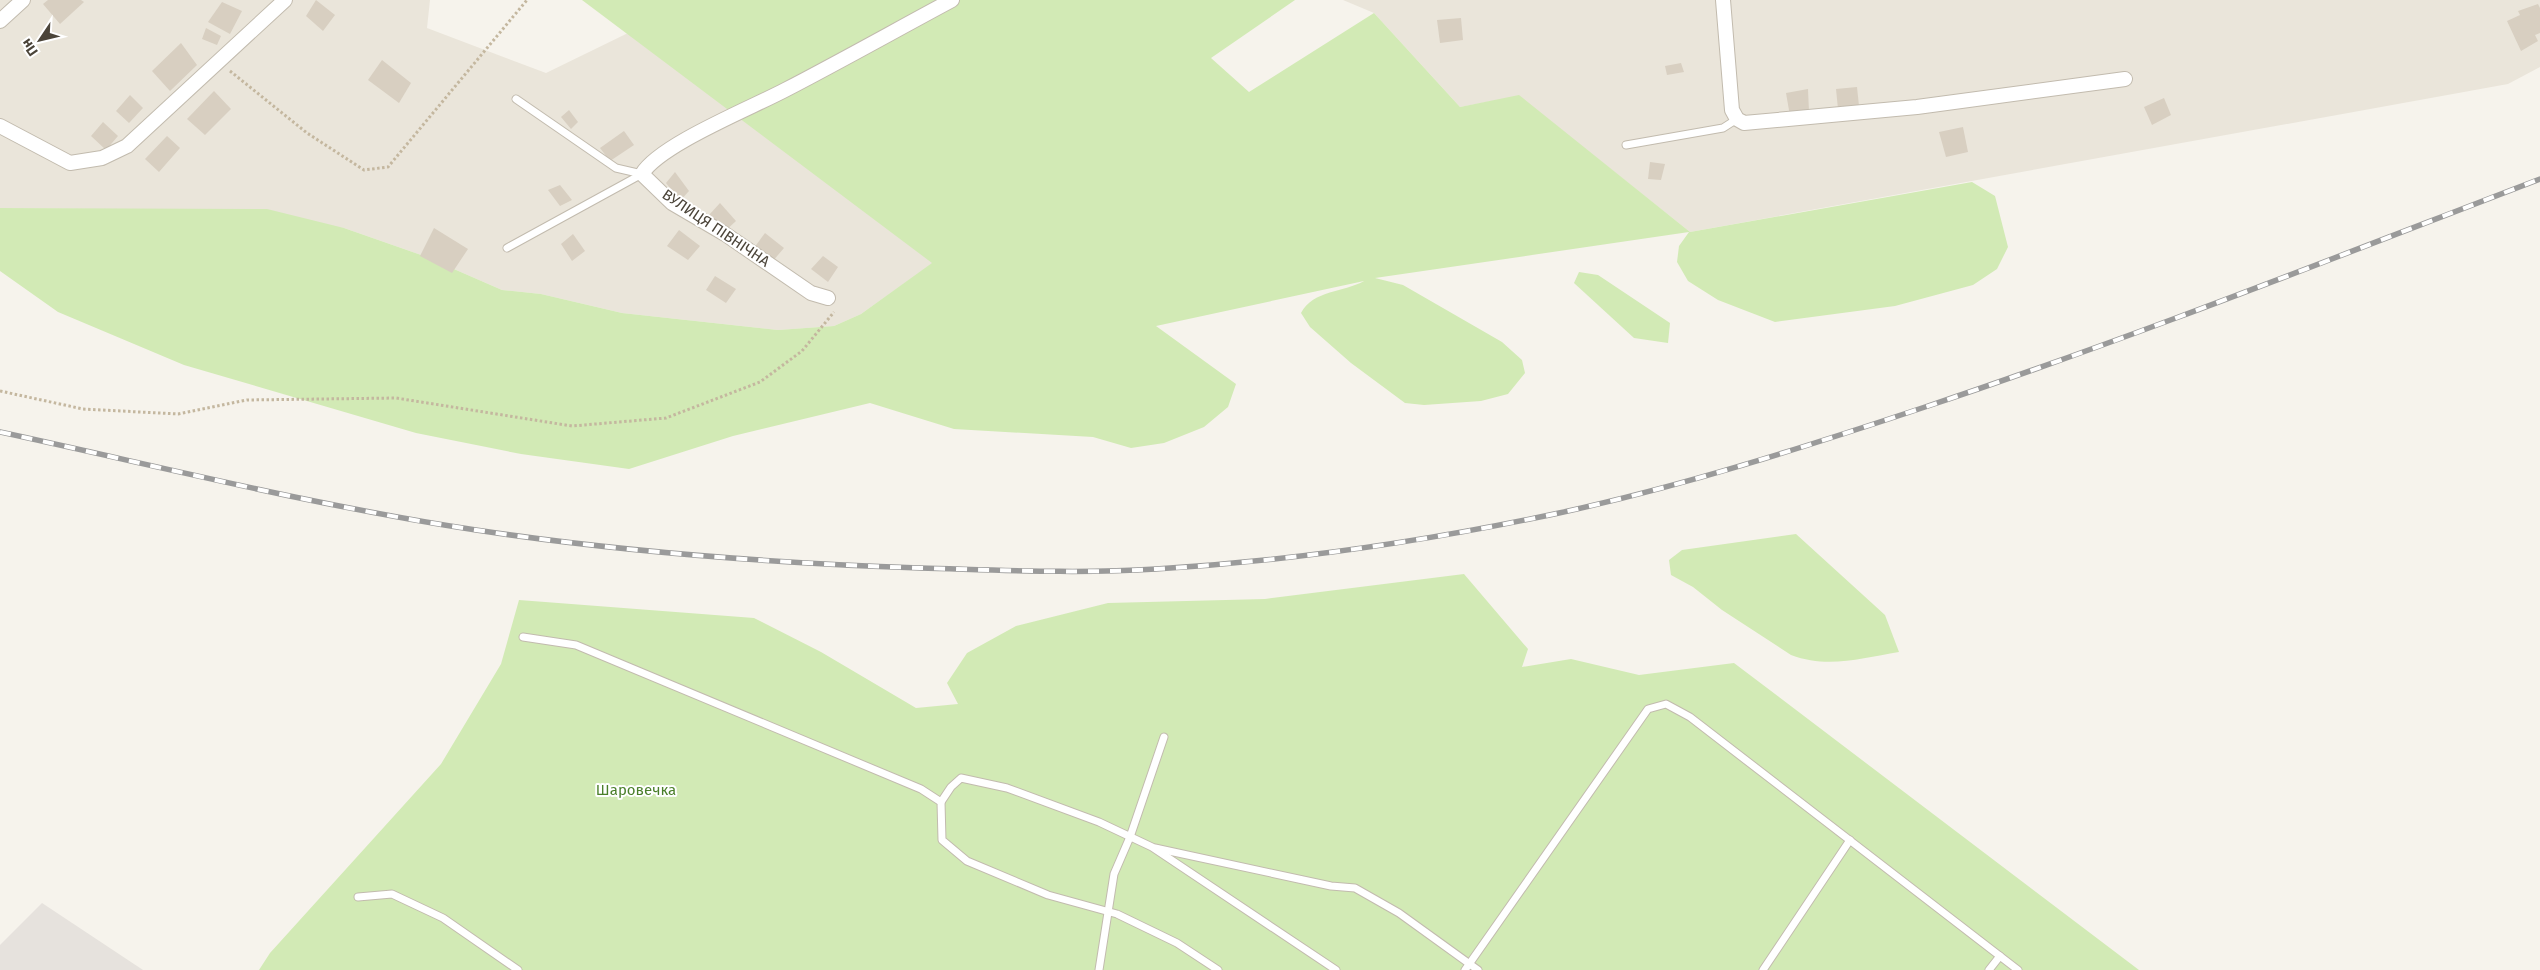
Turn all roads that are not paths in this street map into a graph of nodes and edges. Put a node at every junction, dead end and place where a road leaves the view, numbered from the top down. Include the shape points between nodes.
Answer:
1 (23, 0) edge
2 (285, 0) edge
3 (952, 0) edge
4 (1723, 0) edge
5 (0, 21) edge
6 (2125, 79) dead end
7 (516, 99) dead end
8 (1738, 119) junction
9 (0, 126) edge
10 (1626, 145) dead end
11 (642, 174) junction
12 (507, 248) dead end
13 (828, 298) road end
14 (523, 637) dead end
15 (1164, 737) dead end
16 (941, 802) junction
17 (1130, 837) junction
18 (1850, 840) junction
19 (1152, 847) junction
20 (358, 897) dead end
21 (1106, 911) junction
22 (2000, 956) junction
23 (1468, 967) edge
24 (518, 970) edge
25 (1099, 970) edge
26 (1218, 970) edge
27 (1336, 970) edge
28 (1478, 970) edge
29 (1763, 970) edge
30 (1989, 970) edge
31 (2018, 970) edge

1 - 5 street
2 - 9 street via 127,146 102,158 70,163
3 - 11 street via 673,148 657,157
4 - 8 street via 1732,110
6 - 8 street via 1917,107 1744,123
7 - 11 lane via 616,168
8 - 10 lane via 1723,128
11 - 12 lane
11 - 13 street, ВУЛИЦЯ ПІВНІЧНА via 672,203 725,234 811,293
14 - 16 lane via 576,645 921,789
15 - 17 lane
16 - 17 lane via 961,778 1007,788
16 - 21 lane via 942,840 967,861 1048,895
17 - 19 lane
17 - 21 lane via 1114,874
18 - 22 lane
18 - 23 lane via 1690,717 1666,704 1648,709
18 - 29 lane
19 - 23 lane via 1331,886 1355,888 1399,914
19 - 27 lane
20 - 24 lane via 392,894 443,918
21 - 25 lane
21 - 26 lane via 1177,943
22 - 30 lane
22 - 31 lane
23 - 28 lane

